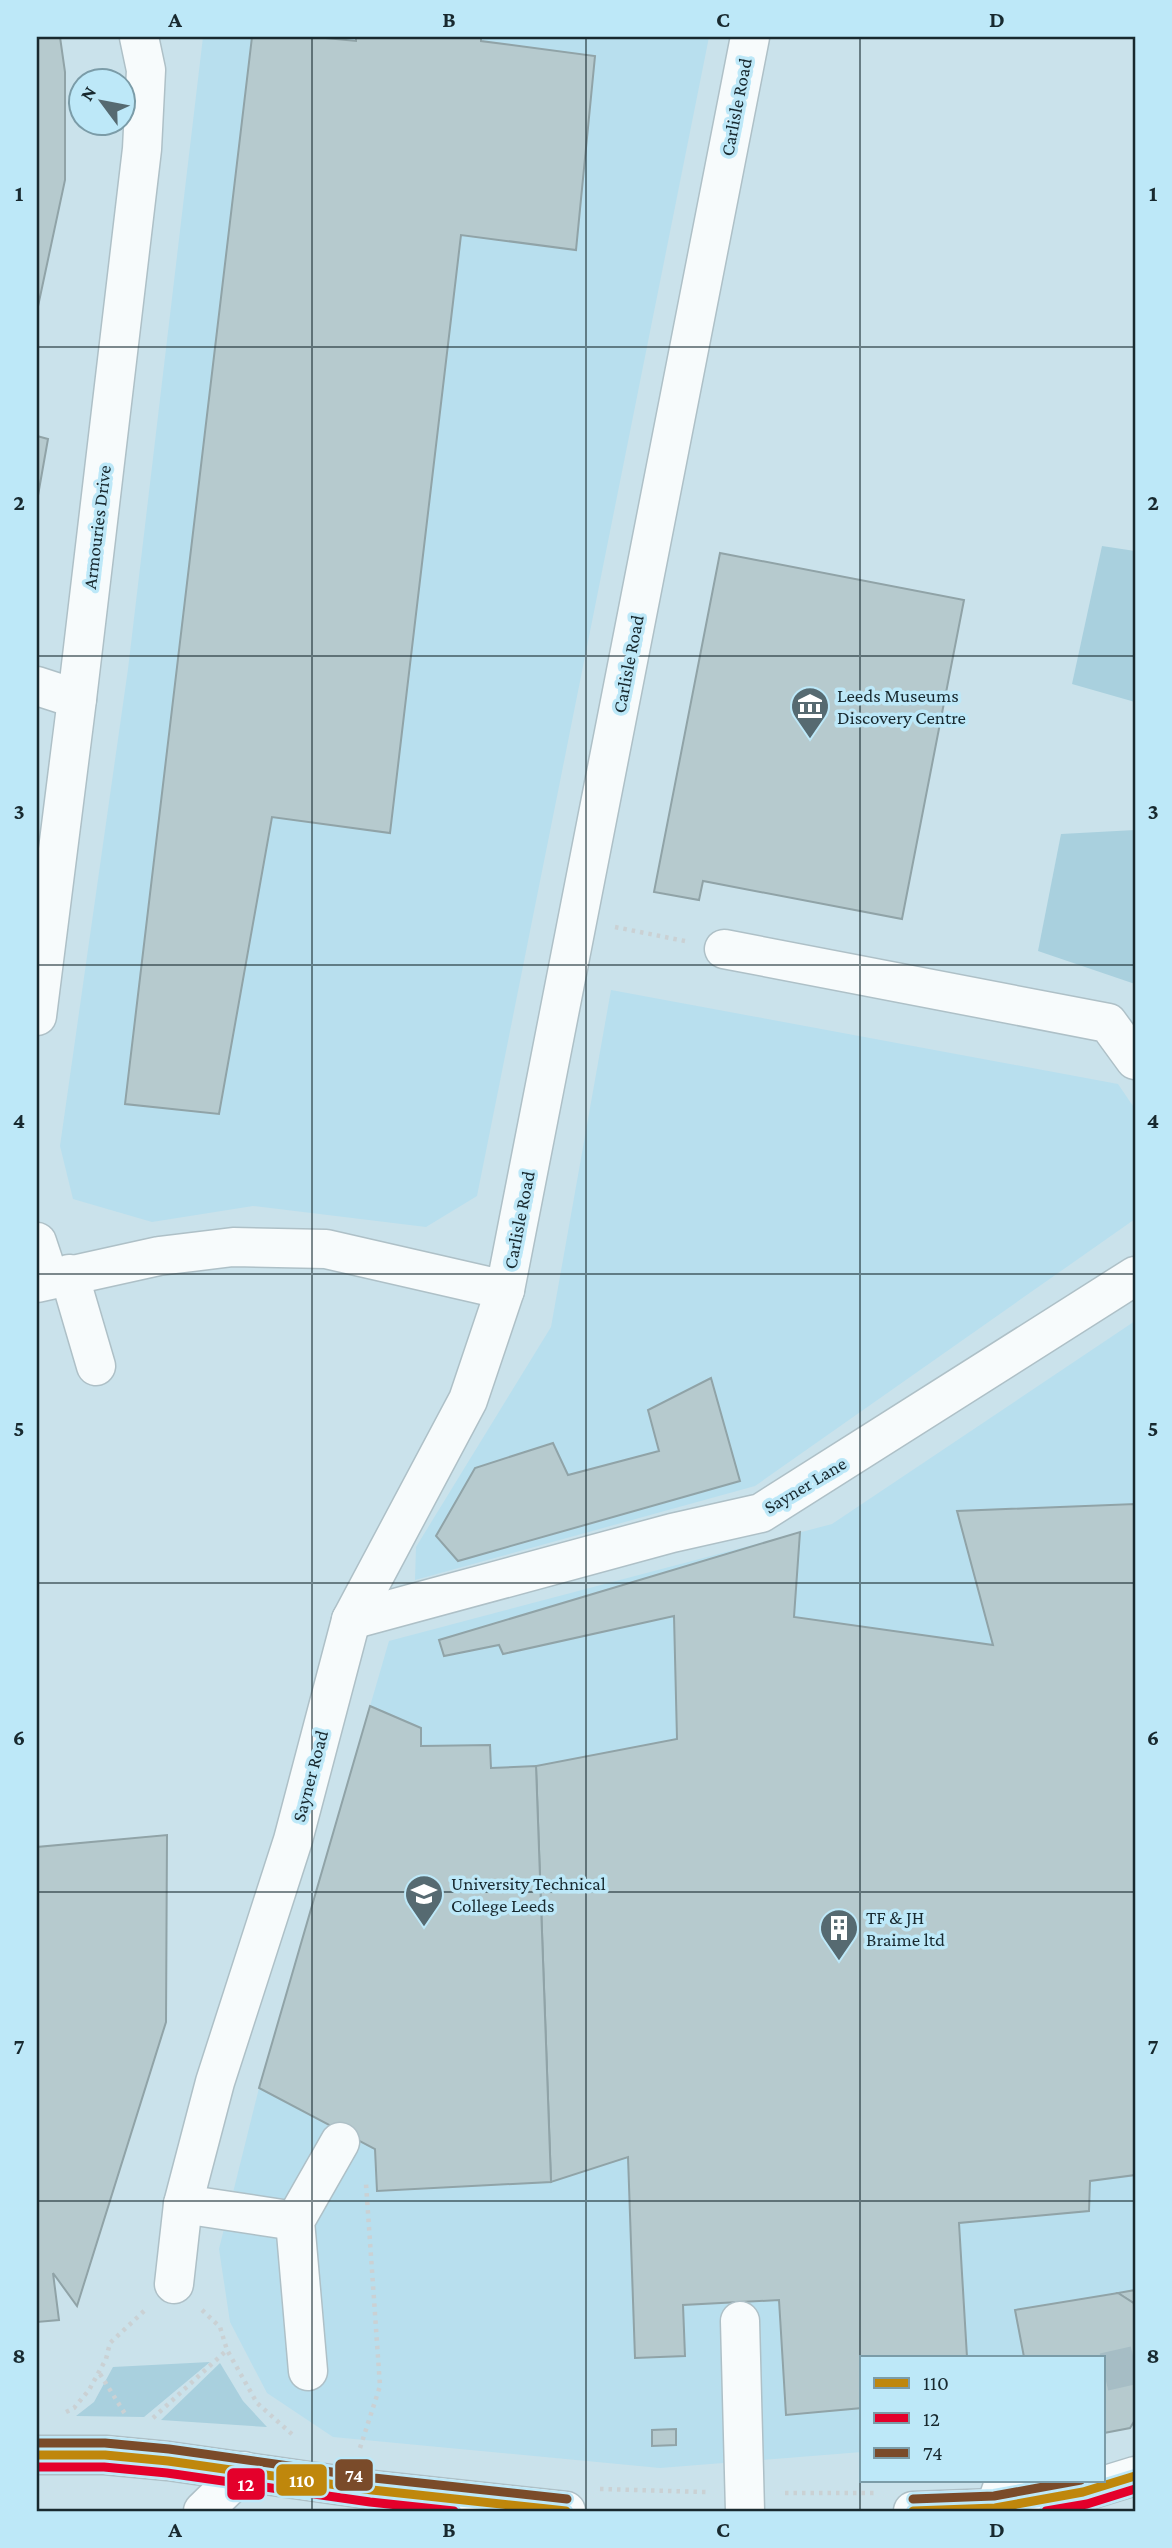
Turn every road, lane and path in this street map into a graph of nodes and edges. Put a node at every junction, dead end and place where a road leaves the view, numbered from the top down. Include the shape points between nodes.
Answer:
1 (139, 37) edge
2 (750, 37) edge
3 (37, 686) edge
4 (77, 699) junction
5 (578, 920) junction
6 (724, 949) joint
7 (37, 1016) edge
8 (1135, 1060) edge
9 (37, 1242) edge
10 (1135, 1276) edge
11 (51, 1278) edge
12 (505, 1290) junction
13 (96, 1366) dead end
14 (351, 1620) junction
15 (334, 2153) joint
16 (183, 2204) junction
17 (295, 2221) junction
18 (174, 2284) junction
19 (740, 2321) dead end
20 (227, 2350) junction
21 (308, 2371) dead end
22 (99, 2374) junction
23 (56, 2417) dead end
24 (131, 2424) dead end
25 (145, 2426) dead end
26 (305, 2441) dead end
27 (359, 2451) dead end
28 (37, 2455) edge
29 (244, 2470) junction
30 (1135, 2476) edge
31 (1000, 2494) edge
32 (579, 2500) edge
33 (745, 2502) edge
34 (901, 2502) edge
35 (203, 2511) edge

1 - 4 street, Armouries Drive via 146,70 142,149
2 - 5 street, Carlisle Road
3 - 4 street
4 - 7 street, Armouries Drive
5 - 6 path
5 - 12 street, Carlisle Road
6 - 8 street via 1108,1023
9 - 11 street
10 - 14 street, Sayner Lane via 761,1513
11 - 12 street via 159,1256 233,1247 326,1248
11 - 13 street
12 - 14 street, Sayner Road via 468,1400
14 - 16 street, Sayner Road via 293,1840 215,2082
15 - 17 street
15 - 27 path via 366,2183 380,2385
16 - 17 street
16 - 18 street, Sayner Road
17 - 21 street
18 - 20 path via 220,2328
18 - 22 path via 110,2343
19 - 33 street
20 - 25 path
20 - 26 path via 257,2403 293,2436
22 - 23 path via 75,2409
22 - 24 path
28 - 29 street via 105,2455
29 - 32 street via 541,2510
29 - 35 street
30 - 31 street via 1083,2492
31 - 34 street
32 - 33 path
33 - 34 path

